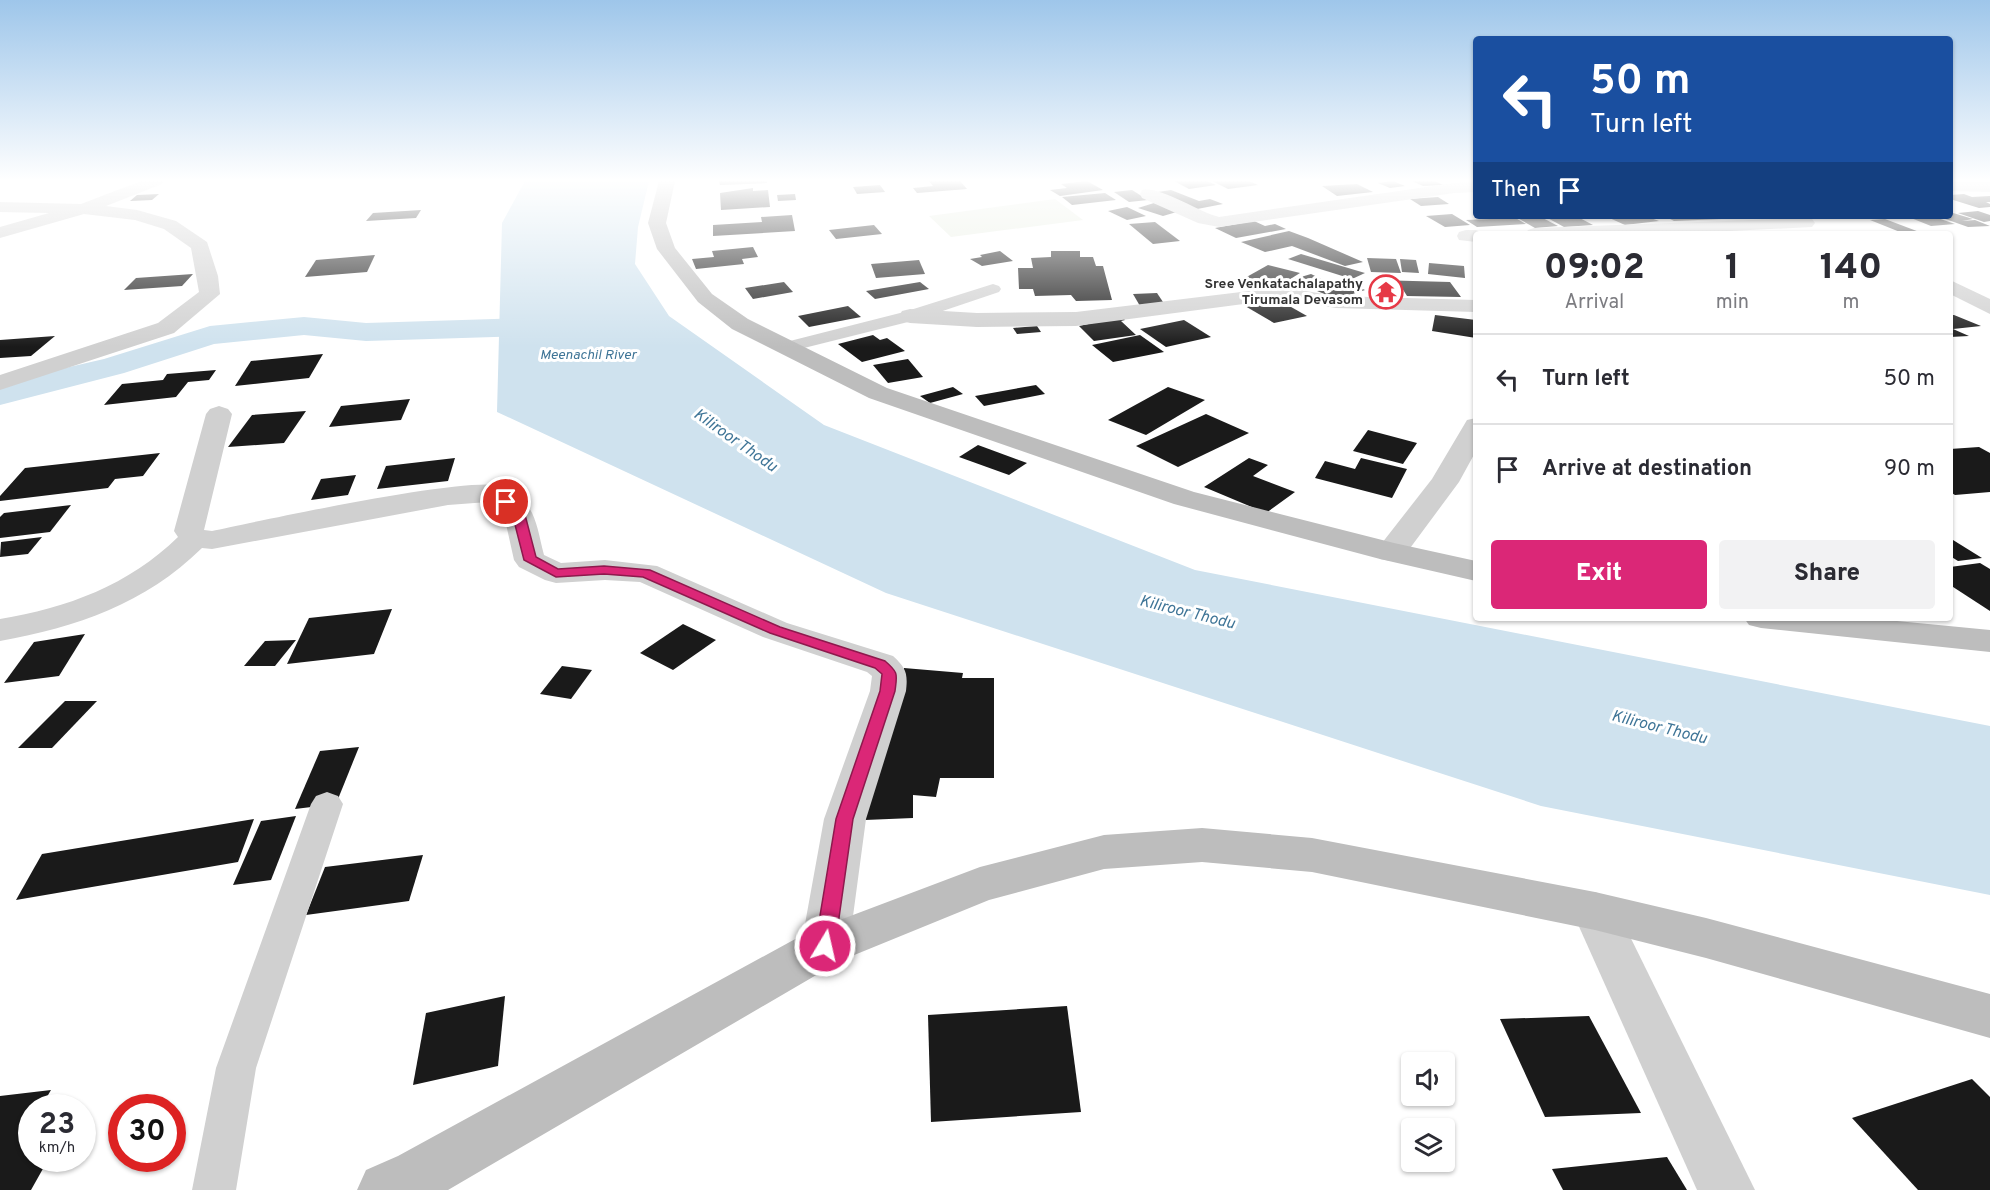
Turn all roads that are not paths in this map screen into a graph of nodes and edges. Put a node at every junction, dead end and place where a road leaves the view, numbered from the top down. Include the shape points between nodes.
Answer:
1 (186, 237) edge
2 (662, 237) edge
3 (1953, 288) edge
4 (993, 289) dead end
5 (1473, 306) edge
6 (1953, 306) edge
7 (1986, 306) edge
8 (910, 315) junction
9 (788, 347) junction
10 (0, 383) edge
11 (219, 414) dead end
12 (1473, 431) edge
13 (195, 538) junction
14 (1391, 552) junction
15 (1473, 570) edge
16 (1790, 621) edge
17 (0, 630) edge
18 (1990, 642) edge
19 (327, 804) dead end
20 (1595, 911) junction
21 (825, 946) junction
22 (1990, 1017) edge
23 (214, 1190) edge
24 (386, 1190) edge
25 (1726, 1190) edge

1 - 10 street via 200,246 210,294 165,328
2 - 9 main road via 666,249 705,298 740,324
3 - 7 street
4 - 8 lane
5 - 8 street via 1336,302 1282,293 1076,319 977,320
6 - 7 street
8 - 9 lane
9 - 14 main road via 878,393 1184,498
11 - 13 street via 189,531
12 - 14 street via 1444,482
13 - 17 street via 160,571 135,587 95,604
13 - 21 street via 212,540 448,496 494,493 518,511 530,560 556,573 646,573 775,630 880,664 890,673 888,691 845,819
14 - 15 main road
16 - 18 main road
19 - 23 lane via 236,1068
20 - 21 main road via 1312,855 1202,845 1104,852 980,885
20 - 22 main road
20 - 25 street
21 - 24 main road via 418,1176

